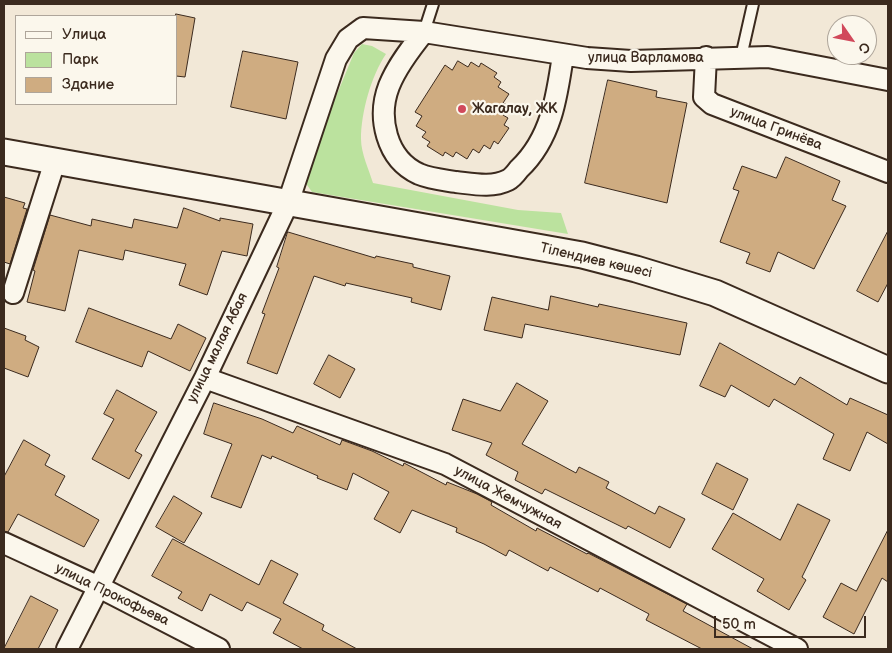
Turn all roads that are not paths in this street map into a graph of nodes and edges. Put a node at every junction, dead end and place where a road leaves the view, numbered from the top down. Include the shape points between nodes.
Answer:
1 (433, 4) edge
2 (753, 4) edge
3 (424, 32) junction
4 (348, 39) joint
5 (563, 55) junction
6 (706, 57) junction
7 (741, 57) junction
8 (888, 80) edge
9 (4, 152) edge
10 (55, 161) junction
11 (888, 172) edge
12 (288, 203) junction
13 (13, 293) dead end
14 (888, 370) edge
15 (204, 378) junction
16 (4, 543) edge
17 (97, 586) junction
18 (67, 649) edge
19 (219, 649) edge
20 (798, 649) edge

1 - 3 lane
2 - 7 lane
3 - 4 street, улица Варламова via 363,28
3 - 5 street, улица Варламова
3 - 5 street via 407,53 389,86 384,118 388,142 401,160 418,174 438,180 489,186 509,179 530,159 548,128 558,92
4 - 12 street, улица малая Абая via 336,59
5 - 6 street, улица Варламова via 631,61
6 - 7 street, улица Варламова
6 - 11 street, улица Гринёва via 703,90 704,97 712,104
7 - 8 street, улица Варламова via 768,57
9 - 10 street, Тілендиев көшесі
10 - 12 street, Тілендиев көшесі
10 - 13 street
12 - 14 street, Тілендиев көшесі via 582,256 636,269 715,293
12 - 15 street, улица малая Абая
15 - 17 street, улица малая Абая
15 - 20 street, улица Жемчужная via 445,464
16 - 17 street, улица Прокофьева
17 - 18 street, улица малая Абая
17 - 19 street, улица Прокофьева

